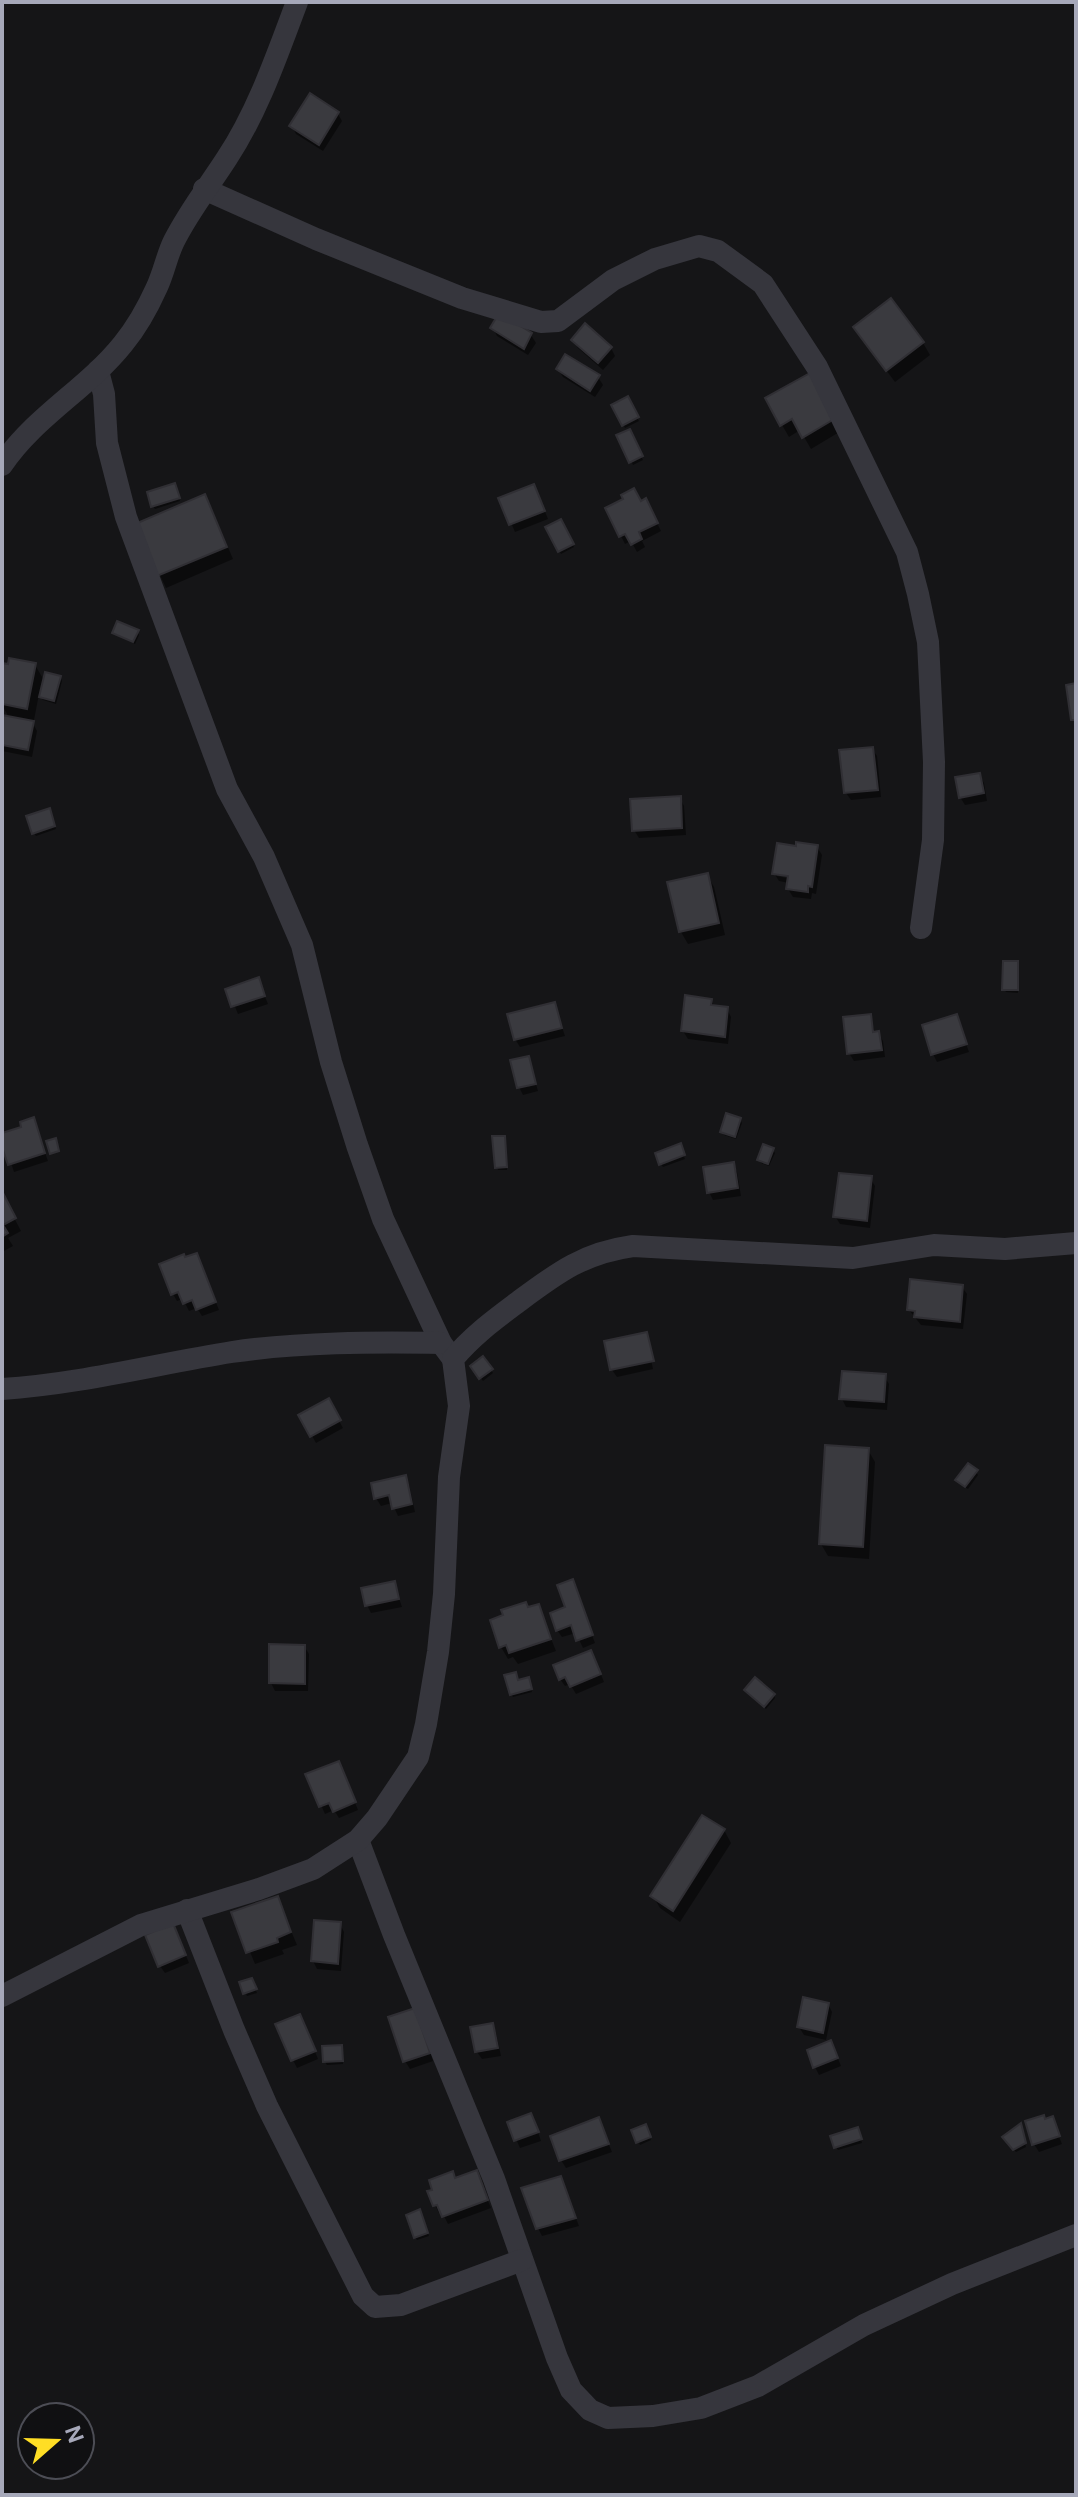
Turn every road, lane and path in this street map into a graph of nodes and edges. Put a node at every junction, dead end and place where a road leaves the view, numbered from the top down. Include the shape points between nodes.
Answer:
1 (297, 2) edge
2 (204, 189) junction
3 (98, 371) junction
4 (5, 456) edge
5 (921, 928) dead end
6 (1076, 1243) edge
7 (447, 1351) junction
8 (2, 1389) edge
9 (358, 1840) junction
10 (187, 1910) junction
11 (2, 1996) edge
12 (1076, 2235) edge
13 (522, 2260) junction

1 - 2 street via 269,75 228,157
2 - 3 street via 173,243 142,317
2 - 5 street via 462,298 541,322 558,321 613,280 655,259 699,246 718,251 763,284 817,367 907,552 918,594 928,642 934,762 933,840
3 - 4 street
3 - 7 street via 107,443 126,517 227,789 302,945 331,1062 383,1219
6 - 7 street via 1005,1249 934,1245 853,1258 633,1246 608,1250 566,1267
7 - 8 street via 370,1342 233,1352
7 - 9 street via 459,1406 449,1477 440,1637 426,1724 418,1757
9 - 10 street via 313,1869
9 - 13 street
10 - 11 street via 141,1925
10 - 13 street via 267,2106 363,2296 375,2307 401,2305
12 - 13 street via 864,2325 744,2391 701,2408 653,2416 608,2418 590,2410 571,2390

